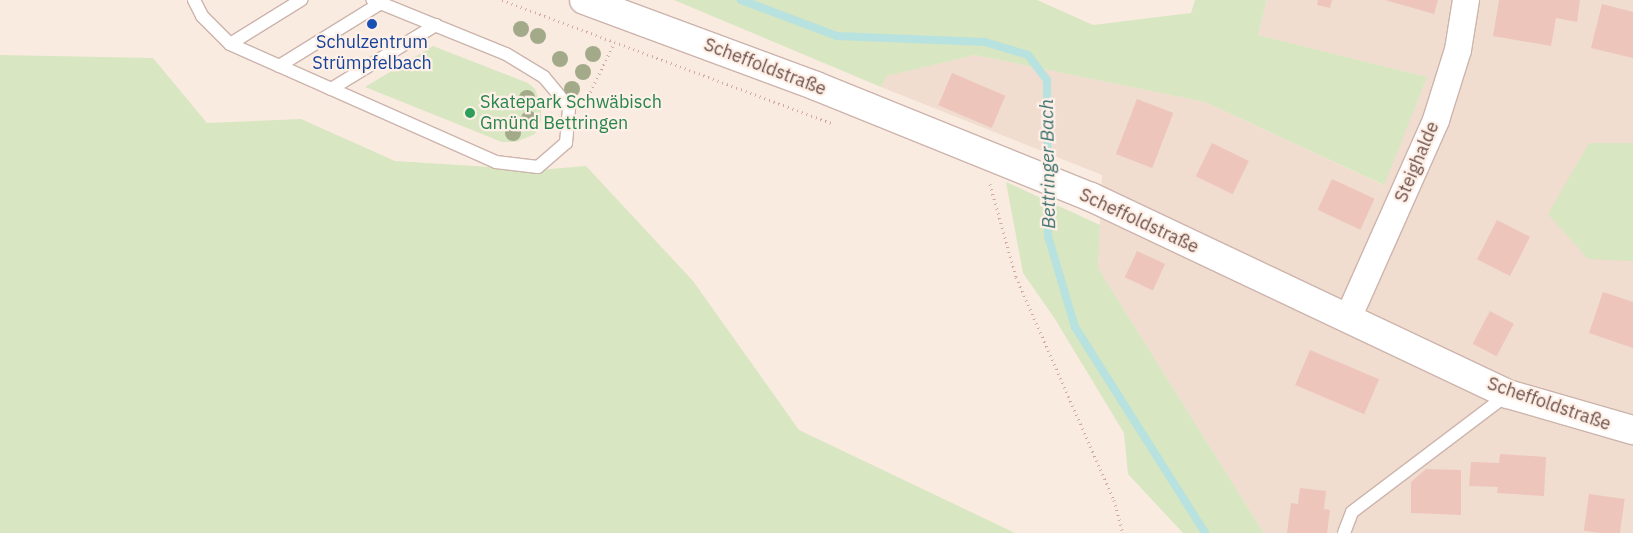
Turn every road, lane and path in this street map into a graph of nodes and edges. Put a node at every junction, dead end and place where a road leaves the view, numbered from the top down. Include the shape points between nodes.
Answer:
1 (194, 0) edge
2 (301, 0) edge
3 (502, 0) edge
4 (584, 0) edge
5 (1466, 0) edge
6 (377, 2) edge
7 (436, 25) junction
8 (230, 44) junction
9 (614, 44) junction
10 (279, 66) junction
11 (331, 89) junction
12 (839, 126) dead end
13 (566, 143) junction
14 (1005, 170) junction
15 (1348, 318) junction
16 (1508, 394) junction
17 (1633, 430) edge
18 (1123, 533) edge
19 (1344, 533) edge

1 - 8 lane via 202,16
2 - 8 lane
3 - 9 path
4 - 14 main road, Scheffoldstraße via 816,86
5 - 15 street, Steighalde via 1458,50 1436,120
6 - 7 lane
6 - 10 lane
7 - 11 lane
7 - 13 lane via 506,54 544,77 569,108
8 - 10 lane
9 - 12 path
9 - 13 path
10 - 11 lane
11 - 13 lane via 496,162 538,167
14 - 15 main road, Scheffoldstraße via 1091,197
14 - 18 path via 1016,277 1114,500
15 - 16 main road, Scheffoldstraße
16 - 17 main road, Scheffoldstraße
16 - 19 lane via 1352,512

